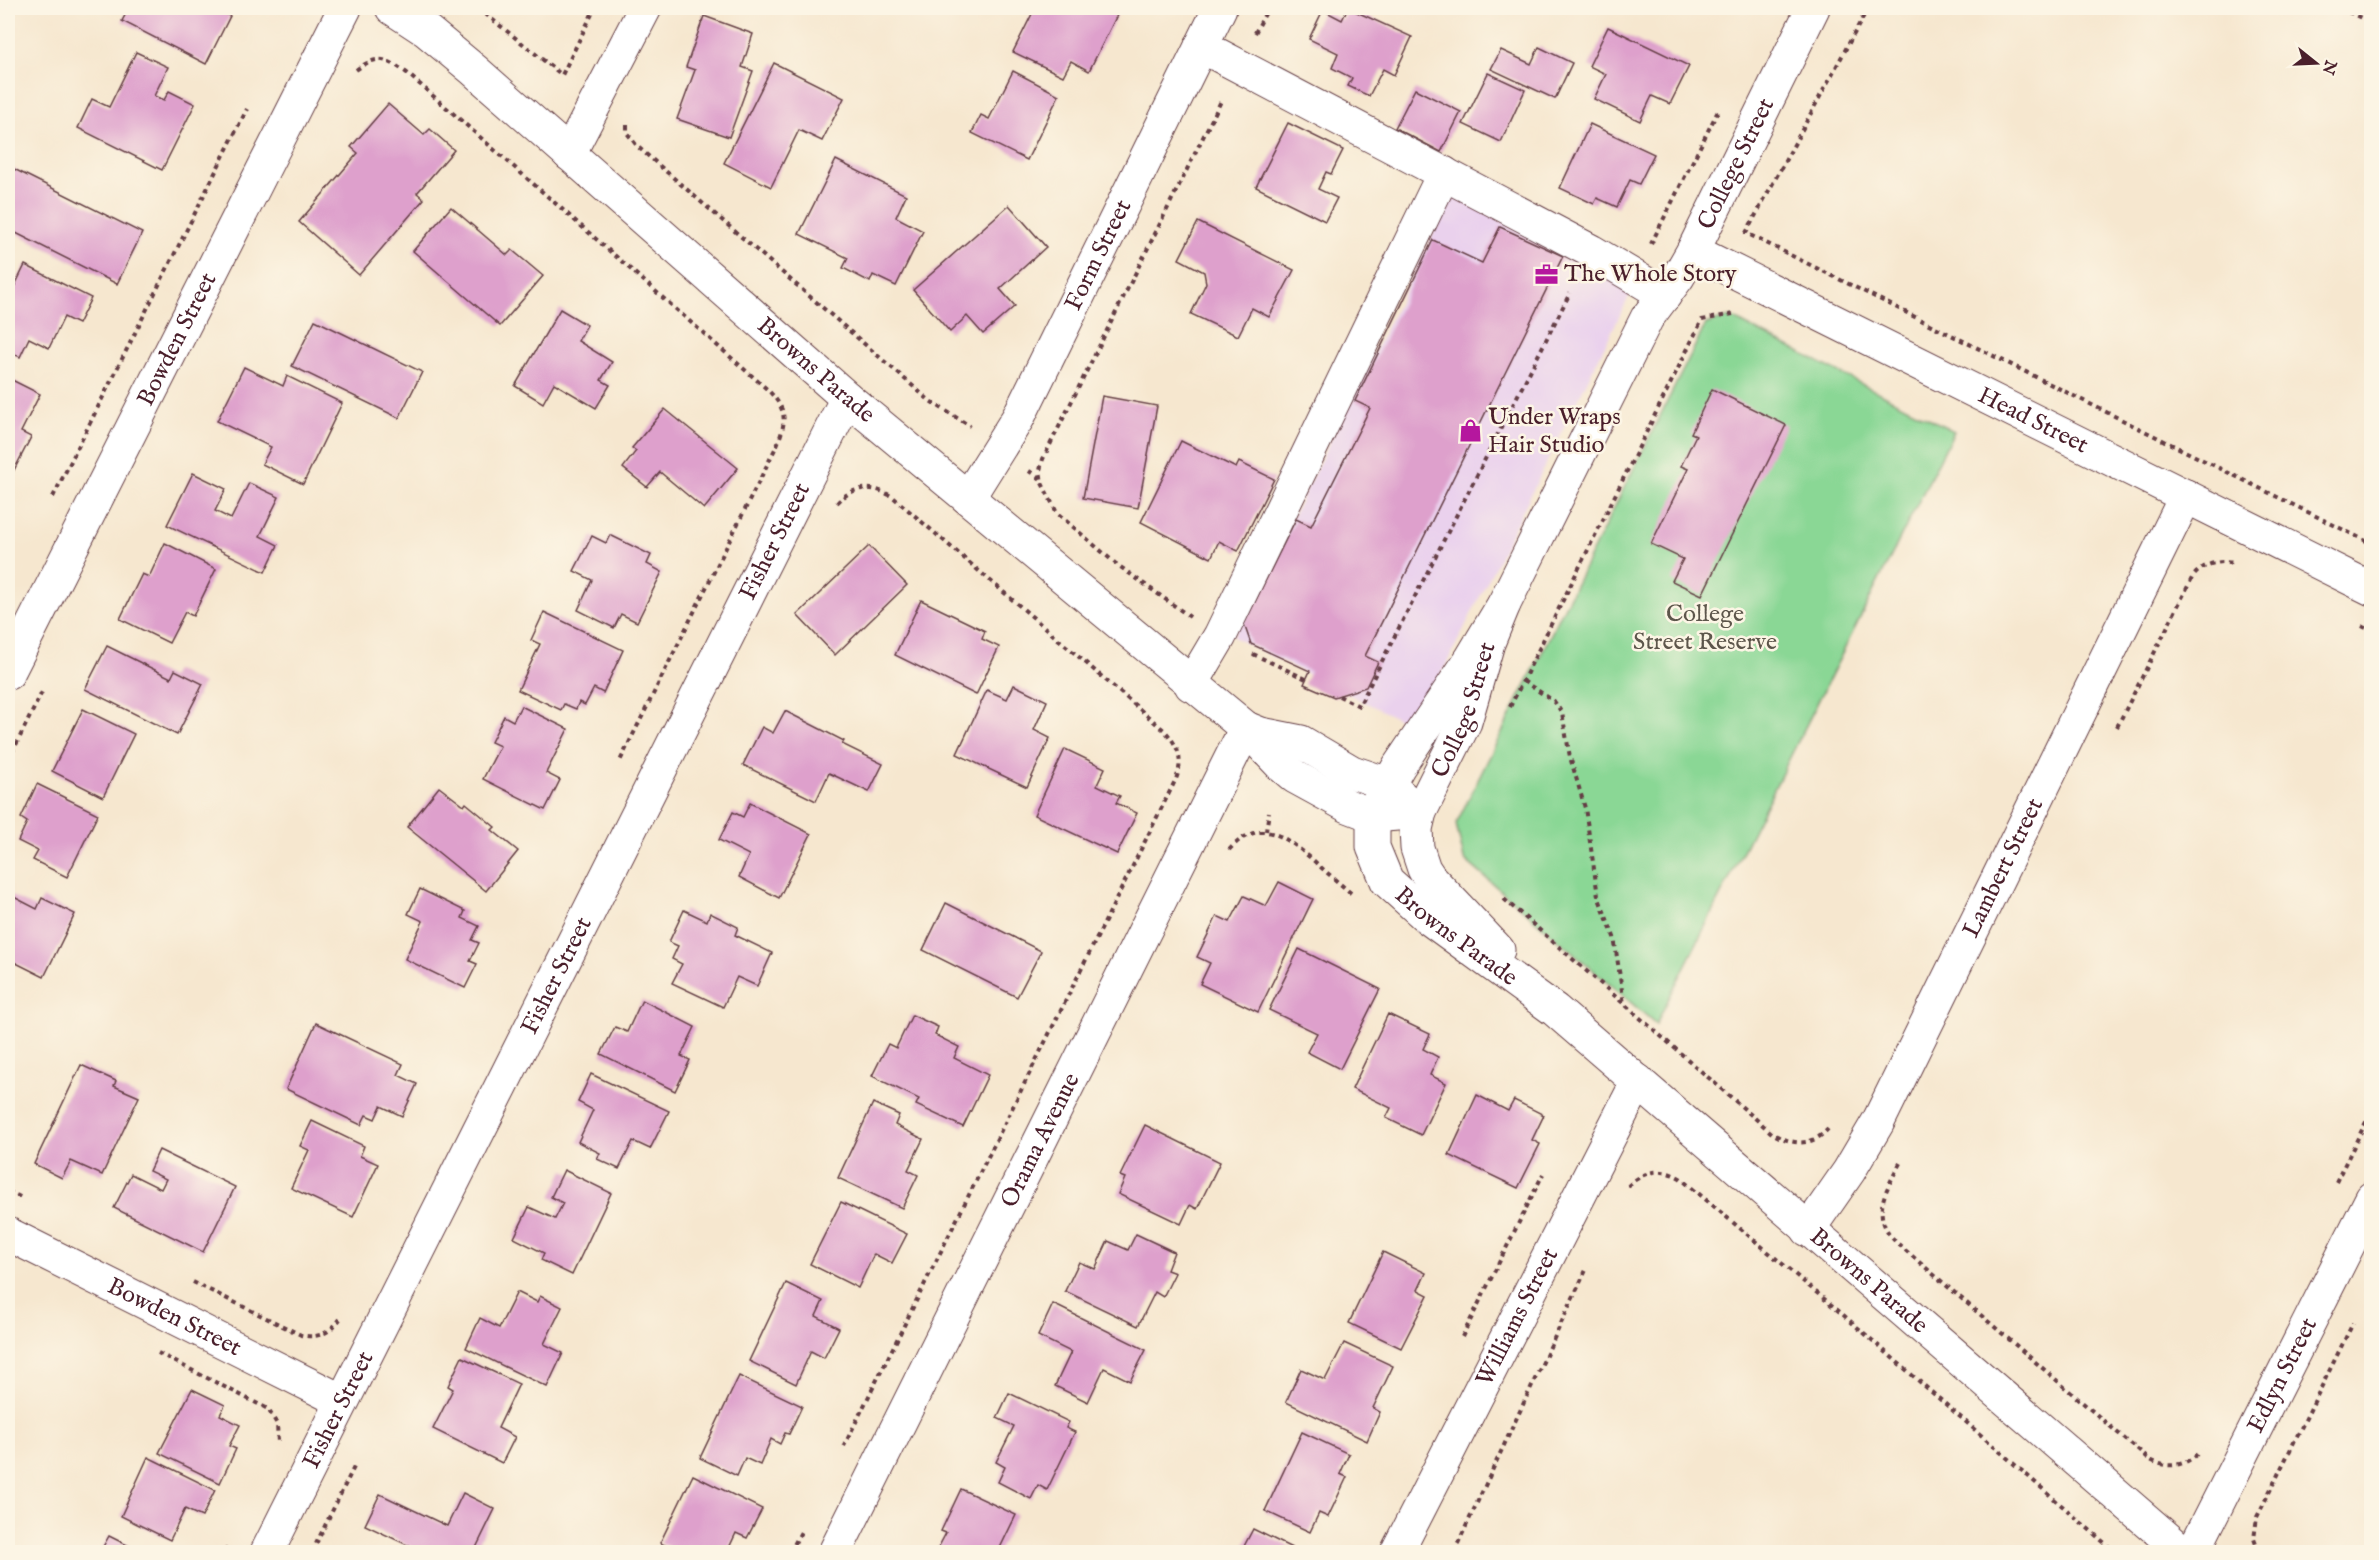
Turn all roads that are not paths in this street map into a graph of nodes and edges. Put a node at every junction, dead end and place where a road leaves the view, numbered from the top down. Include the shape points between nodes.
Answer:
1 (345, 8) edge
2 (392, 8) edge
3 (645, 8) edge
4 (1220, 8) edge
5 (1813, 8) edge
6 (1201, 46) junction
7 (569, 154) junction
8 (1444, 173) junction
9 (1693, 251) junction
10 (1665, 295) junction
11 (847, 398) junction
12 (2186, 496) junction
13 (968, 498) junction
14 (2372, 589) edge
15 (1504, 604) junction
16 (8, 673) edge
17 (1191, 685) junction
18 (1246, 728) junction
19 (1388, 784) junction
20 (1420, 812) junction
21 (1374, 816) junction
22 (1555, 1010) junction
23 (1638, 1081) junction
24 (2372, 1198) edge
25 (1808, 1230) junction
26 (8, 1234) edge
27 (342, 1401) junction
28 (267, 1552) edge
29 (835, 1552) edge
30 (1397, 1552) edge
31 (2183, 1552) edge
32 (2193, 1552) edge

1 - 16 street, Bowden Street
2 - 7 street, Browns Parade via 427,31
3 - 7 street
4 - 6 street, Form Street
5 - 9 street, College Street
6 - 8 street
6 - 13 street, Form Street via 1018,418
7 - 11 street, Browns Parade
8 - 10 street
8 - 17 street via 1220,636
9 - 10 street, College Street
9 - 12 street, Head Street
10 - 15 street, College Street via 1647,318
11 - 13 street, Browns Parade
11 - 27 street, Fisher Street
12 - 14 street, Head Street
12 - 25 street, Lambert Street via 1878,1122
13 - 17 street, Browns Parade
15 - 19 street, College Street
15 - 20 street, College Street via 1465,722
17 - 18 street, Browns Parade
18 - 19 street, Browns Parade via 1301,742 1352,772
18 - 21 street, Browns Parade via 1295,777
18 - 29 street, Orama Avenue
19 - 20 street, Browns Parade
19 - 21 street, Browns Parade
20 - 21 street, Browns Parade
20 - 22 street, Browns Parade via 1417,849 1430,878
21 - 22 street, Browns Parade via 1373,847 1381,872 1392,886 1427,917
22 - 23 street, Browns Parade
23 - 25 street, Browns Parade
23 - 30 street, Williams Street
24 - 32 street, Edlyn Street
25 - 31 street, Browns Parade
26 - 27 street, Bowden Street
27 - 28 street, Fisher Street

